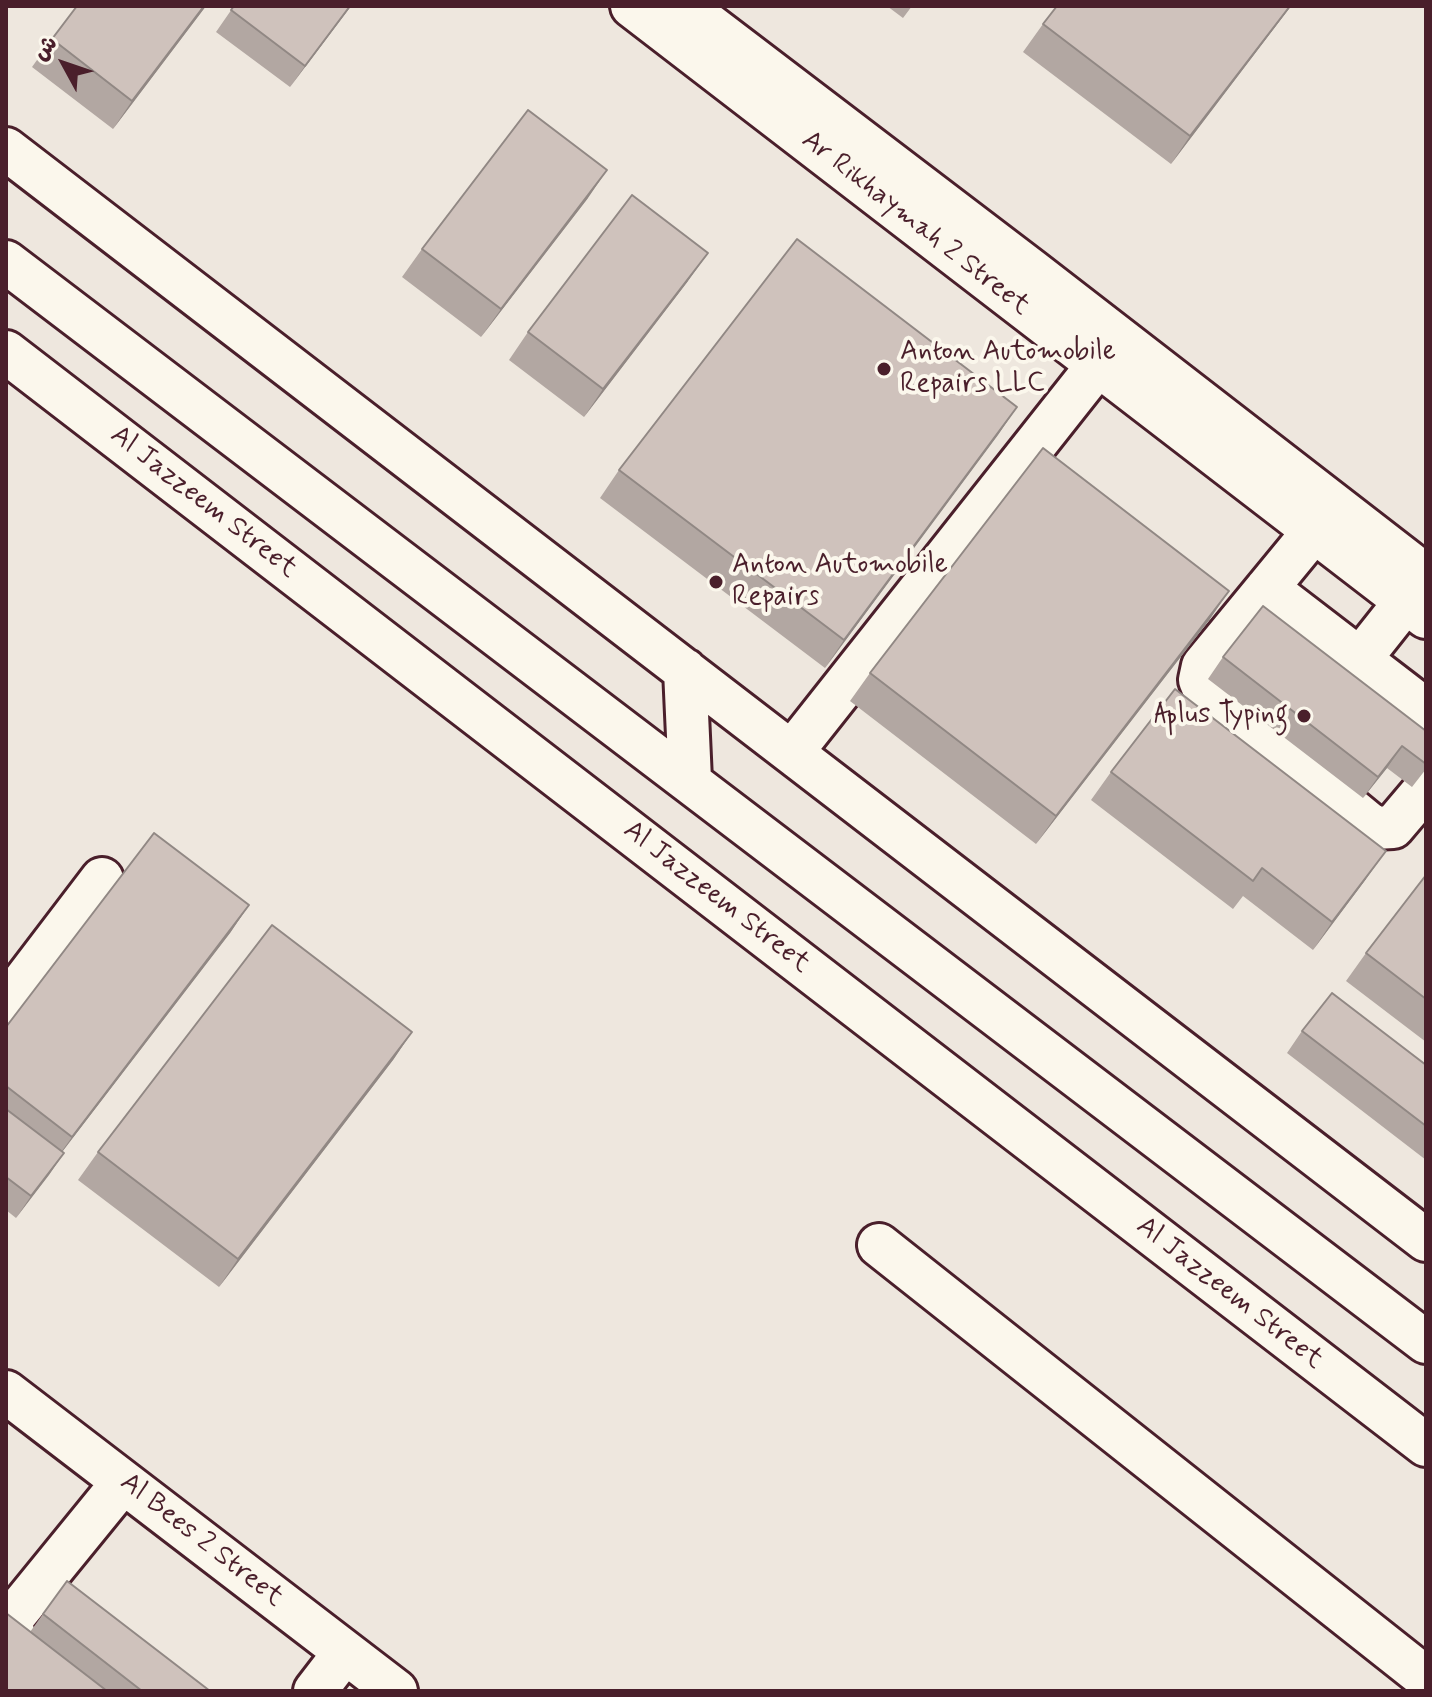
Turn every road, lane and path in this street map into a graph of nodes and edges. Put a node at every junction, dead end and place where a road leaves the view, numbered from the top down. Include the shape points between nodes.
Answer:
1 (632, 6) edge
2 (684, 6) edge
3 (6, 149) edge
4 (6, 262) edge
5 (1023, 285) junction
6 (6, 352) edge
7 (1098, 365) junction
8 (1314, 531) junction
9 (1267, 588) junction
10 (1419, 598) edge
11 (1360, 659) junction
12 (685, 670) junction
13 (1426, 710) edge
14 (792, 752) junction
15 (690, 780) junction
16 (1426, 788) edge
17 (102, 879) dead end
18 (6, 1005) edge
19 (1426, 1240) edge
20 (879, 1245) dead end
21 (1426, 1342) edge
22 (6, 1392) edge
23 (1426, 1445) edge
24 (123, 1482) junction
25 (43, 1578) junction
26 (80, 1606) edge
27 (345, 1652) junction
28 (1426, 1678) edge
29 (78, 1691) edge
30 (315, 1691) edge
31 (396, 1691) edge

1 - 5 street, Ar Rikhaymah 2 Street
2 - 5 street, Ar Rikhaymah 2 Street
3 - 12 street
4 - 15 street
5 - 7 street, Ar Rikhaymah 2 Street
5 - 10 street, Ar Rikhaymah 2 Street
6 - 23 street, Al Jazzeem Street
7 - 8 street, Ar Rikhaymah 2 Street
7 - 14 street
8 - 9 street
8 - 10 street, Ar Rikhaymah 2 Street
9 - 11 street
9 - 16 street via 1203,666 1203,687 1374,828 1393,827
10 - 11 street
11 - 13 street
12 - 14 street
12 - 15 street
14 - 19 street
15 - 21 street
17 - 18 street
20 - 28 street
22 - 24 street, Al Bees 2 Street
24 - 25 street
24 - 27 street, Al Bees 2 Street
25 - 26 street
25 - 29 street via 17,1609 13,1634 16,1642
27 - 30 street
27 - 31 street, Al Bees 2 Street

